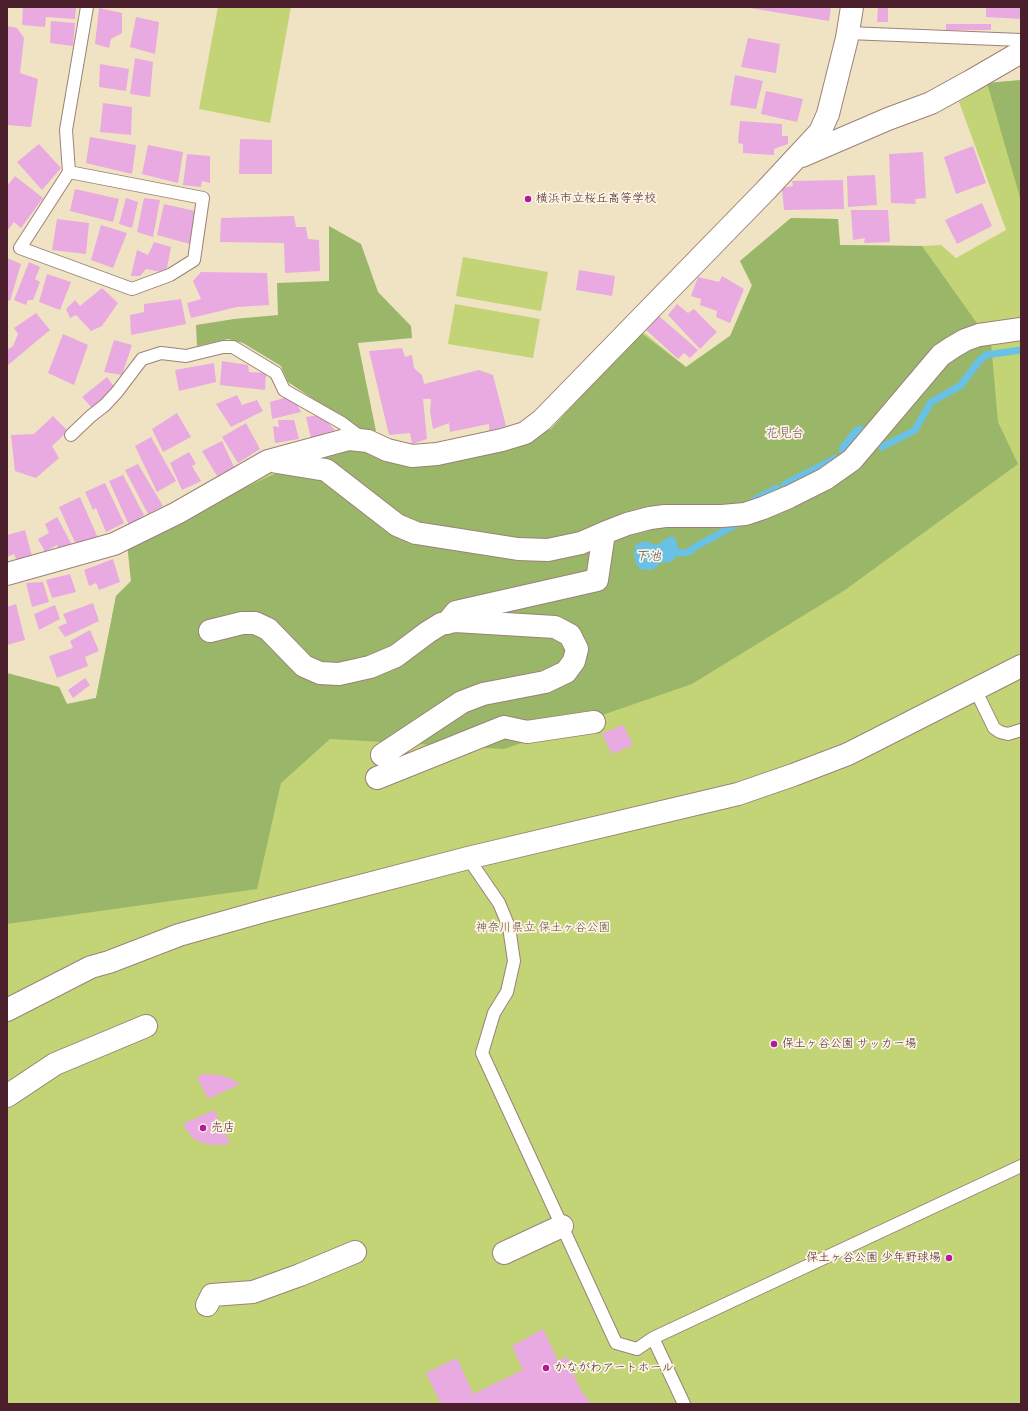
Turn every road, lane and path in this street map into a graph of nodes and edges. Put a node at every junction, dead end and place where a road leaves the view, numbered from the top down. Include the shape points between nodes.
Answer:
1 (87, 7) edge
2 (852, 7) edge
3 (848, 33) junction
4 (1021, 40) edge
5 (1021, 52) edge
6 (796, 158) junction
7 (69, 172) junction
8 (1021, 329) edge
9 (71, 435) dead end
10 (368, 441) junction
11 (268, 461) junction
12 (604, 534) junction
13 (7, 574) edge
14 (447, 623) junction
15 (210, 631) dead end
16 (1021, 666) edge
17 (975, 690) junction
18 (594, 722) dead end
19 (1021, 730) edge
20 (382, 755) dead end
21 (377, 778) dead end
22 (468, 858) junction
23 (7, 1010) edge
24 (146, 1026) dead end
25 (7, 1096) edge
26 (1021, 1166) edge
27 (562, 1226) junction
28 (356, 1252) dead end
29 (504, 1253) dead end
30 (207, 1305) dead end
31 (653, 1338) junction
32 (684, 1404) edge

1 - 7 lane via 66,130
2 - 3 street
3 - 4 lane
3 - 6 street via 828,114 820,132
5 - 6 street via 931,103
6 - 10 street via 542,420 525,433 437,454 412,456 387,450
7 - 7 lane via 20,248 132,289 170,275 194,260 203,198
8 - 12 street via 979,335 965,340 941,355 852,460 825,479 789,497 745,514 650,518
9 - 10 lane via 105,405 142,359 161,353 186,356 223,346 233,347 276,373 284,390
10 - 11 street via 349,440
11 - 12 street via 326,470 397,525 416,533 518,549 548,550 581,543
11 - 13 street via 177,514 114,544
12 - 14 street via 597,580 456,612
14 - 15 street via 428,632 396,656 370,667 339,674 320,673 304,666 268,629 255,623 242,623
14 - 20 street via 467,621 555,628 570,635 577,649 574,661 566,672 545,682 483,694 462,702
16 - 17 street
17 - 19 lane via 994,728 1008,734
17 - 22 street via 848,754 793,776 738,794
18 - 21 street via 527,732 504,727
22 - 23 street via 179,934 91,967
22 - 27 lane via 500,903 509,927 514,961 507,992 494,1013 482,1053
24 - 25 street via 55,1064
26 - 31 lane
27 - 29 street
27 - 31 lane via 616,1343 637,1349
28 - 30 street via 253,1292 212,1295
31 - 32 lane

